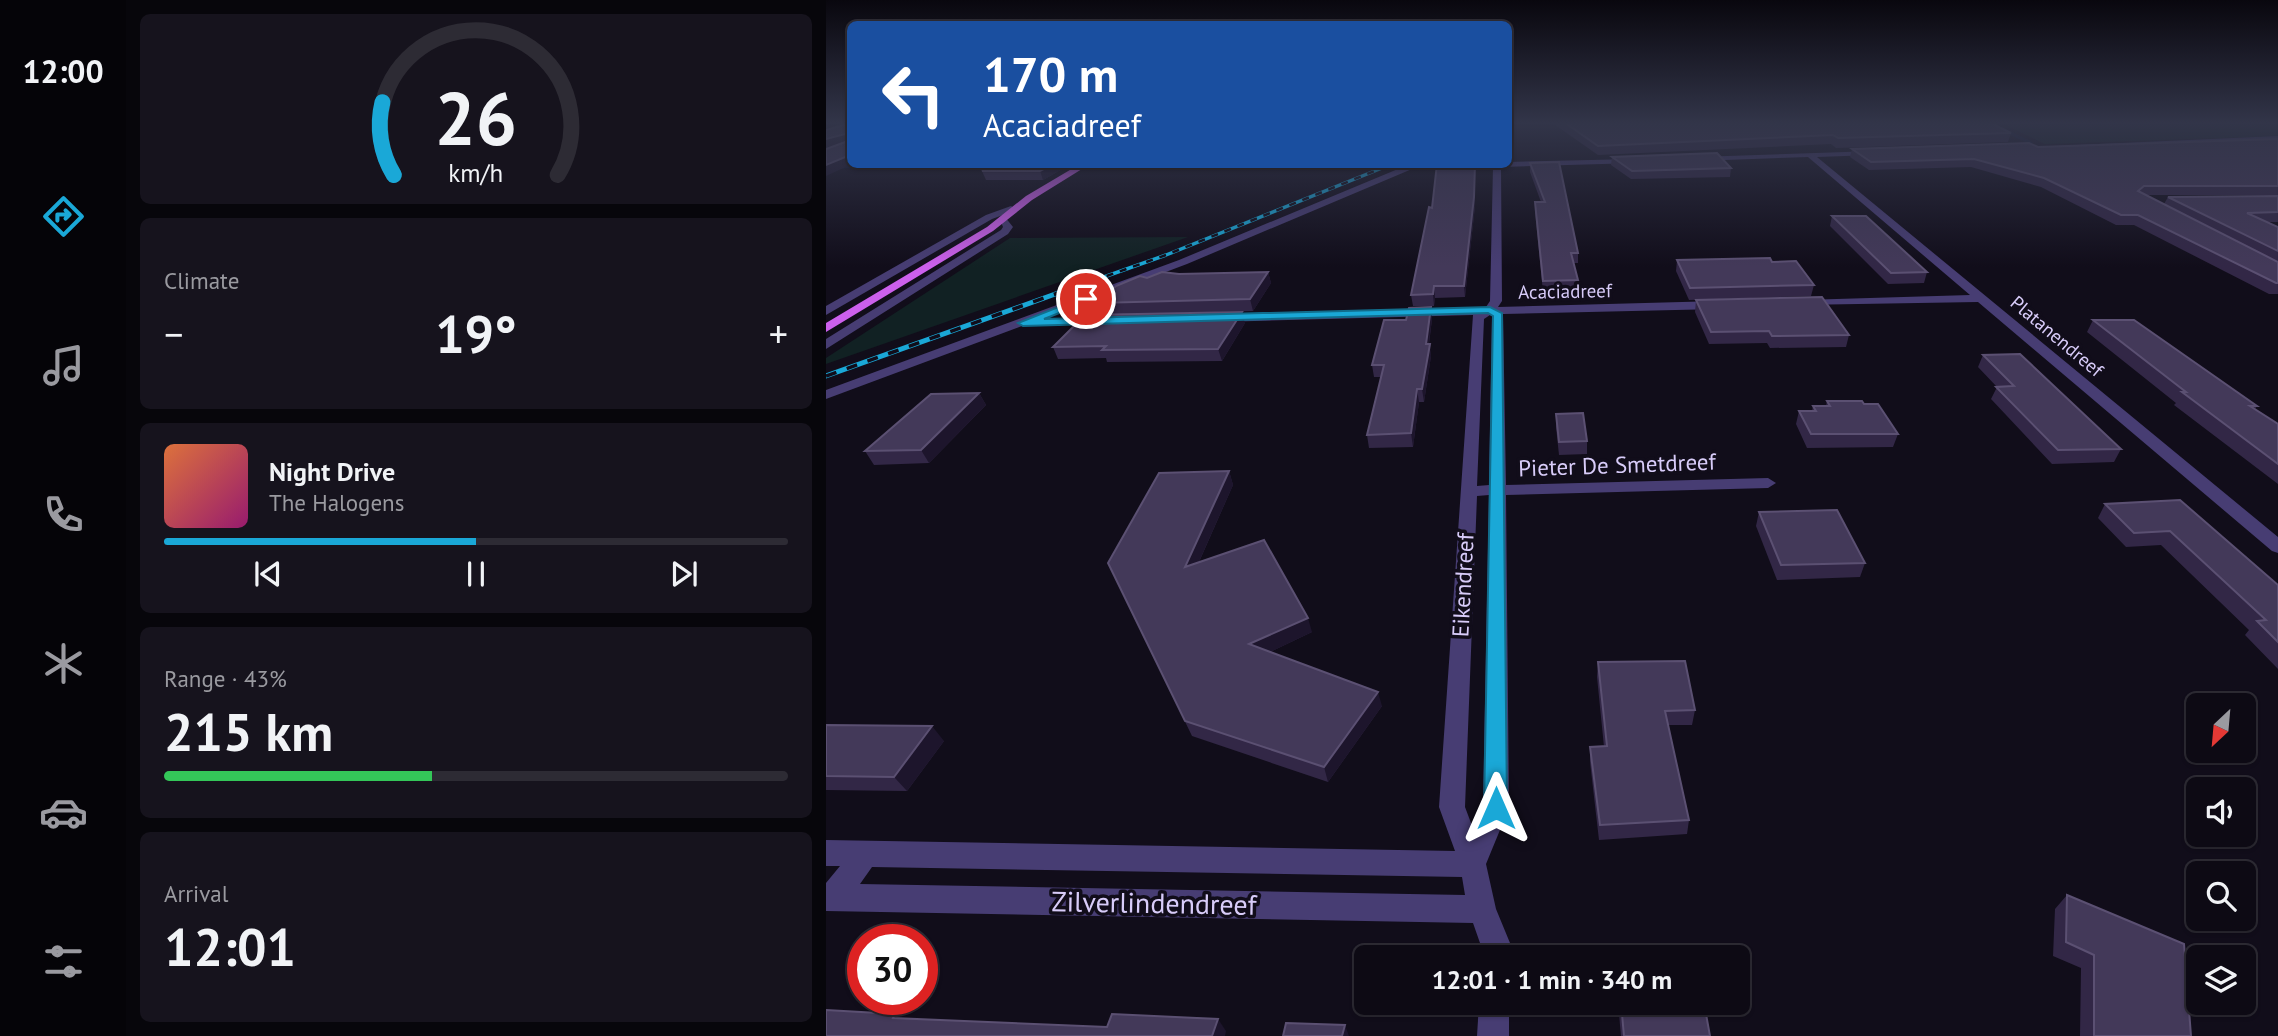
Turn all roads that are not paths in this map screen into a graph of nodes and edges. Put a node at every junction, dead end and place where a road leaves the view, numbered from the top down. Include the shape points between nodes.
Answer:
1 (1076, 170) edge
2 (1405, 170) edge
3 (1497, 170) edge
4 (1828, 170) edge
5 (1017, 206) junction
6 (1002, 219) junction
7 (1982, 298) junction
8 (1791, 303) edge
9 (1736, 304) edge
10 (1490, 310) junction
11 (826, 312) edge
12 (1202, 318) edge
13 (1119, 320) edge
14 (1023, 323) junction
15 (826, 328) edge
16 (826, 345) edge
17 (826, 395) edge
18 (1768, 484) dead end
19 (1468, 491) junction
20 (1497, 491) junction
21 (2278, 547) edge
22 (826, 853) edge
23 (866, 853) junction
24 (1473, 864) junction
25 (830, 897) edge
26 (1482, 909) junction
27 (1495, 945) edge
28 (1494, 1015) edge
29 (1493, 1036) edge

1 - 5 main road
2 - 14 street
3 - 10 street, Eikendreef via 1496,301
4 - 7 street, Platanendreef
5 - 6 main road
5 - 11 street via 989,217
6 - 15 main road
6 - 16 street via 1008,227 1005,232
7 - 8 street
7 - 21 street, Platanendreef
9 - 10 street, Acaciadreef
10 - 12 street, Acaciadreef
10 - 19 street, Eikendreef via 1478,317
10 - 20 street, Eikendreef via 1498,315
13 - 14 street
14 - 17 street
18 - 20 street, Pieter De Smetdreef
19 - 20 street, Pieter De Smetdreef
19 - 24 street, Eikendreef via 1451,807
20 - 24 street, Eikendreef via 1496,808
22 - 23 street, Zilverlindendreef
23 - 24 street, Zilverlindendreef
23 - 25 street
24 - 26 street, Eikendreef
25 - 26 street, Zilverlindendreef
26 - 27 street, Eikendreef
28 - 29 street

